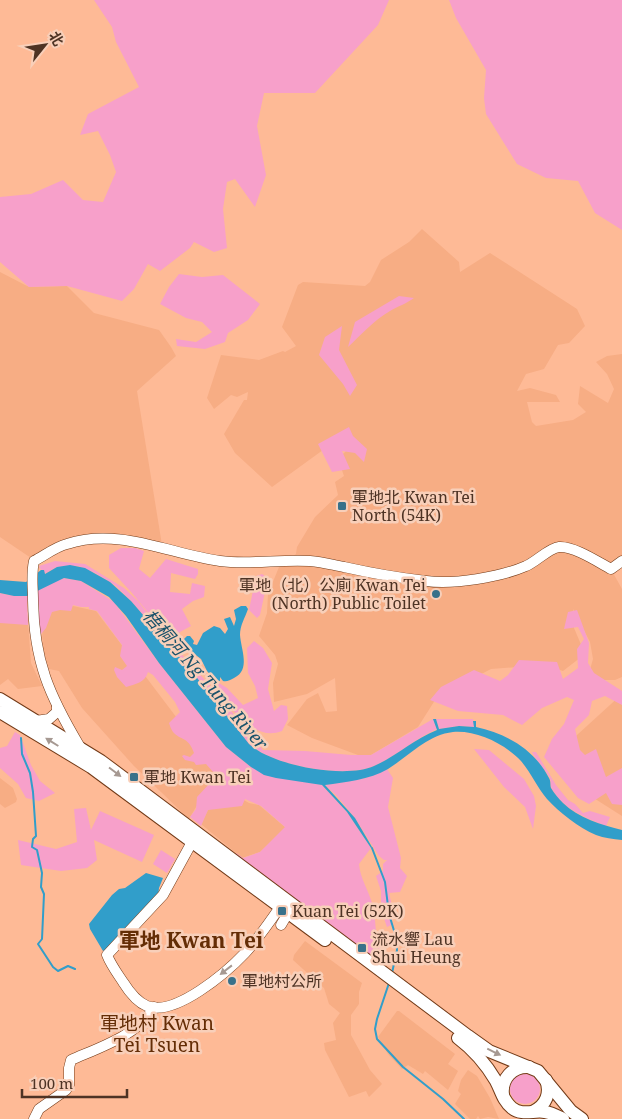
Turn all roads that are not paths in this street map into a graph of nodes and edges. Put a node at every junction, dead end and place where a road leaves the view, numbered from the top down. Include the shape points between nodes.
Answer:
1 (622, 561) edge
2 (0, 700) edge
3 (57, 706) junction
4 (0, 712) edge
5 (36, 721) junction
6 (80, 748) junction
7 (192, 842) junction
8 (284, 910) junction
9 (281, 925) dead end
10 (377, 974) junction
11 (395, 987) junction
12 (154, 1007) junction
13 (529, 1067) junction
14 (546, 1080) junction
15 (504, 1098) junction
16 (534, 1111) junction
17 (519, 1115) edge
18 (34, 1119) edge
19 (563, 1119) edge
20 (582, 1119) edge

1 - 3 street via 611,569 572,549 559,547 528,566 511,572 451,583 310,561 220,561 109,538 64,545 34,561 32,571 38,654
2 - 5 main road
3 - 5 street via 57,712 51,717
3 - 6 street
7 -> 4 main road via 91,767
5 - 6 main road
6 -> 10 main road
7 - 8 main road
7 - 12 street via 163,895 107,955 128,988 143,1004
8 - 9 street
8 - 10 main road
8 -> 12 street via 237,961 184,1000
10 - 11 main road
11 -> 13 main road via 489,1051
11 - 15 main road via 474,1051 487,1066
12 - 18 street via 146,1020 116,1040 71,1060 66,1090 39,1109
13 - 14 main road
13 - 15 main road via 516,1069 507,1076 503,1086
14 - 16 main road via 547,1098
14 - 20 main road via 571,1111
15 - 17 main road
16 - 17 main road
16 - 19 main road via 553,1113

